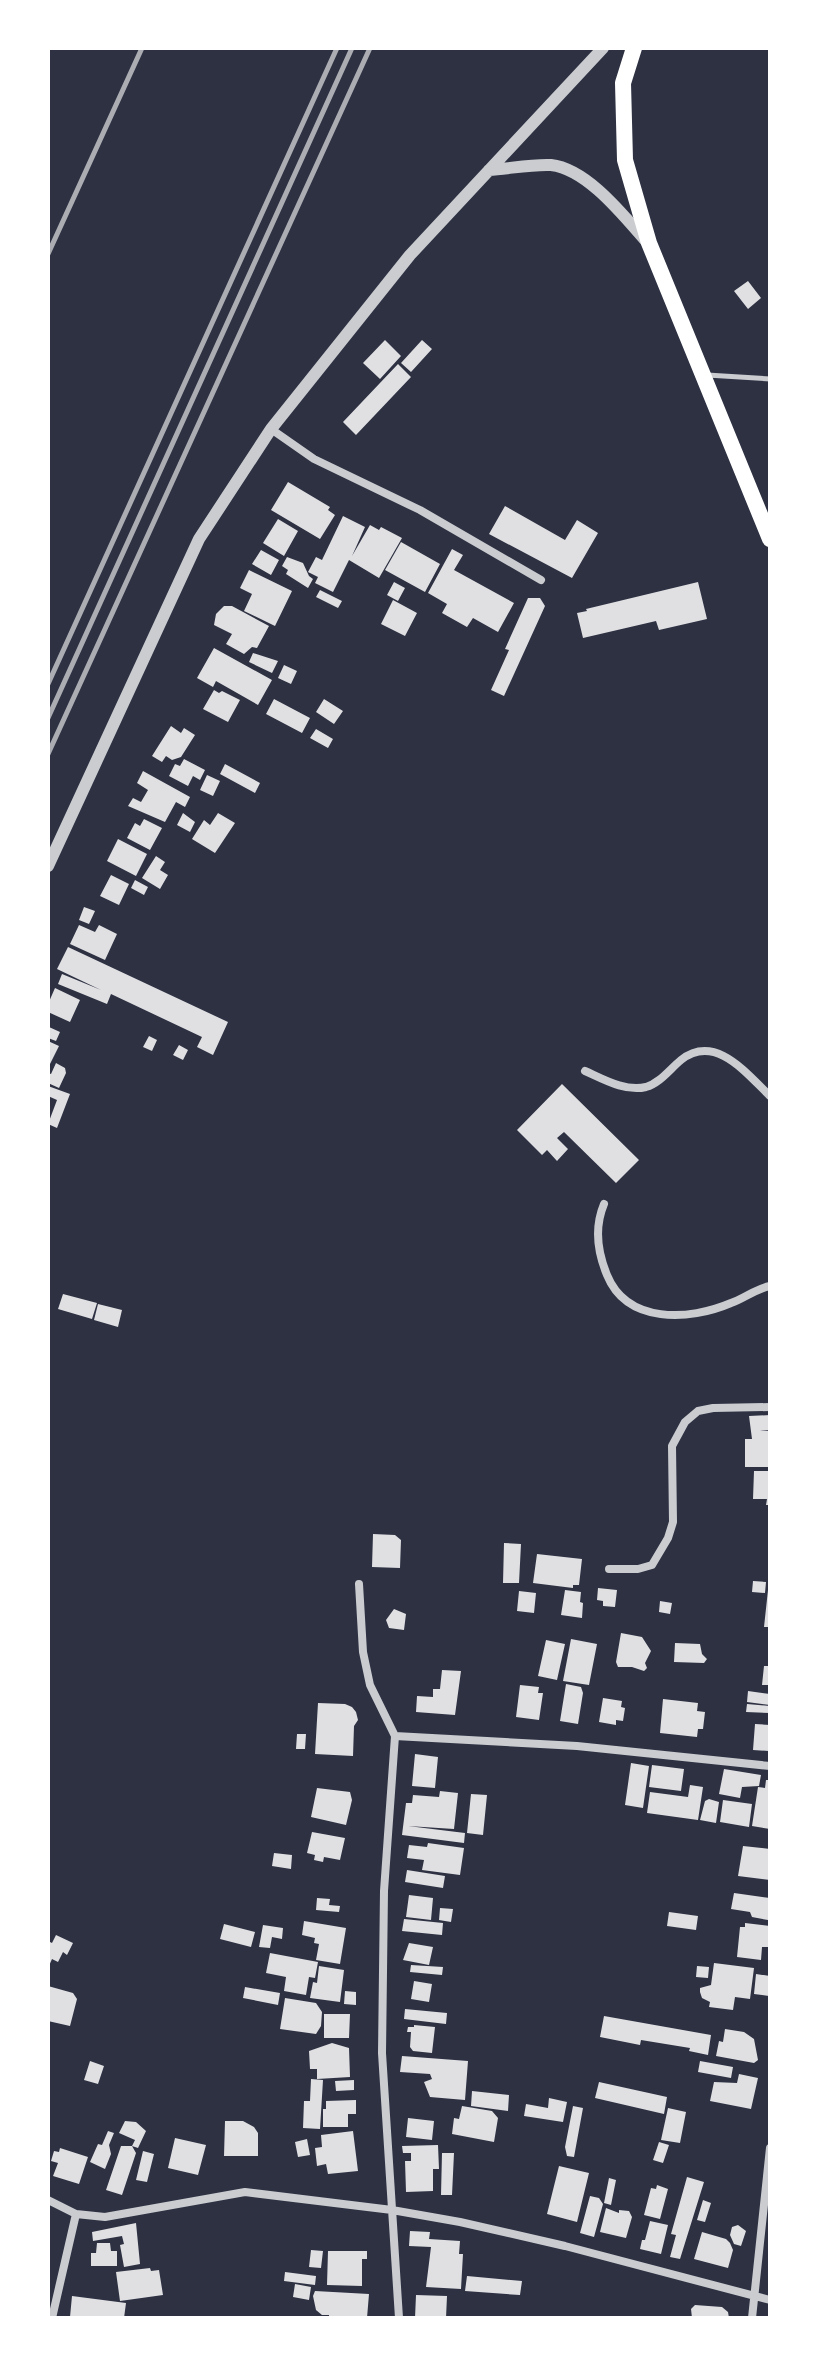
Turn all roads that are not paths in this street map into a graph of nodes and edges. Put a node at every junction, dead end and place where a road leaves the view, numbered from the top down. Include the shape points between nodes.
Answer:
1 (603, 48) edge
2 (634, 48) edge
3 (489, 170) junction
4 (649, 243) junction
5 (702, 374) junction
6 (770, 379) edge
7 (271, 429) junction
8 (770, 539) edge
9 (541, 580) dead end
10 (48, 866) edge
11 (585, 1071) dead end
12 (770, 1096) edge
13 (604, 1204) dead end
14 (770, 1286) edge
15 (770, 1407) edge
16 (609, 1569) dead end
17 (359, 1584) dead end
18 (395, 1736) junction
19 (770, 1766) edge
20 (770, 2148) edge
21 (48, 2200) edge
22 (392, 2210) junction
23 (76, 2214) junction
24 (753, 2295) junction
25 (770, 2300) edge
26 (52, 2318) edge
27 (399, 2318) edge
28 (752, 2318) edge

1 - 3 street
2 - 4 main road via 623,83 625,160
3 - 4 street via 552,165 579,177 604,194
3 - 7 street via 410,255
4 - 5 main road
5 - 6 lane
5 - 8 main road
7 - 9 street via 314,459 420,510
7 - 10 street via 199,539
11 - 12 street via 618,1086 646,1087 690,1054 708,1050 732,1060
13 - 14 street via 596,1223 601,1262 610,1282 637,1309 673,1315 704,1311
15 - 16 street via 713,1408 698,1411 685,1422 672,1446 673,1522 668,1538 652,1565
17 - 18 street via 370,1685
18 - 19 street via 577,1746
18 - 22 street via 384,1891 382,2038
20 - 24 street
21 - 23 street
22 - 23 street via 245,2192 105,2217
22 - 24 street via 565,2246
22 - 27 street
23 - 26 street
24 - 25 street
24 - 28 street

